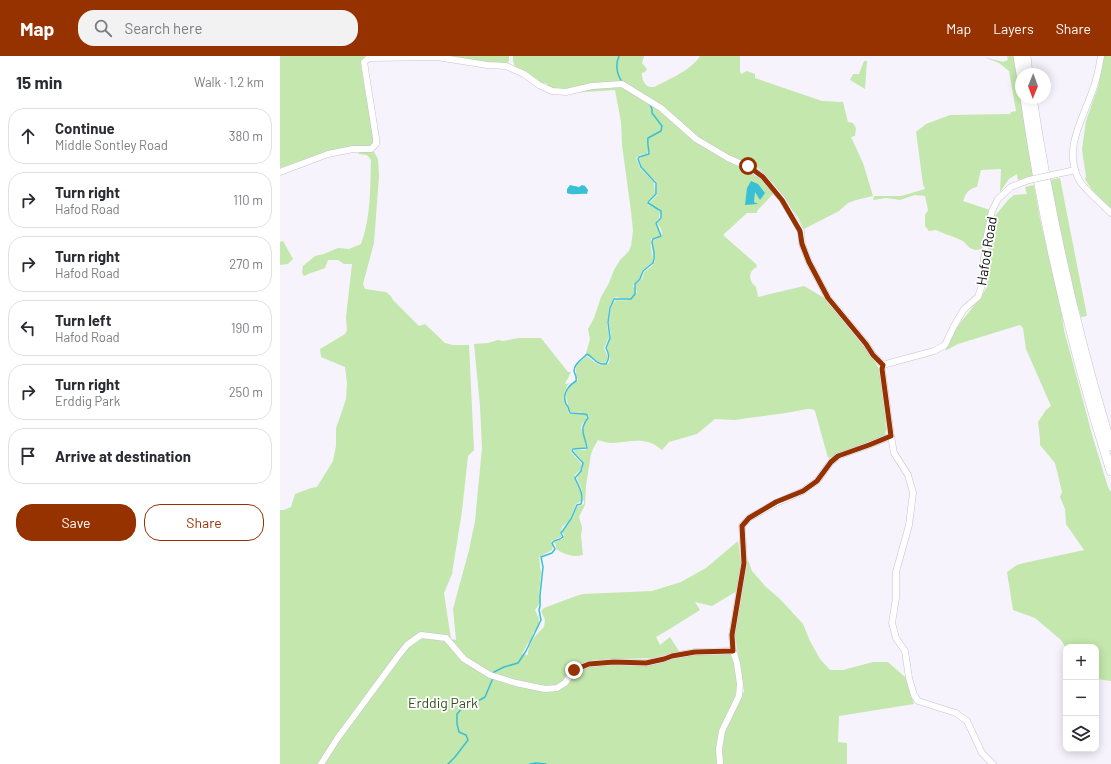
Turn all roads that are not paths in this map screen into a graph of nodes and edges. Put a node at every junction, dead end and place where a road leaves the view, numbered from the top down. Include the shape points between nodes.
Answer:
1 (1018, 56) edge
2 (1026, 56) edge
3 (1101, 56) edge
4 (1020, 68) edge
5 (1027, 68) edge
6 (1025, 104) edge
7 (1033, 104) edge
8 (1075, 170) junction
9 (280, 172) edge
10 (1111, 213) edge
11 (883, 365) junction
12 (891, 436) junction
13 (1111, 446) edge
14 (1111, 471) edge
15 (733, 651) junction
16 (321, 764) edge
17 (720, 764) edge
18 (993, 764) edge

1 - 4 highway
2 - 5 highway
3 - 8 street via 1093,91 1078,126 1072,150
6 - 14 highway via 1059,283 1095,422
7 - 13 highway via 1060,253 1094,390
8 - 10 street via 1080,181
8 - 11 street, Hafod Road, bridge via 1029,180 1011,187 998,199 992,211 986,240 984,279 978,296 964,309 945,345 934,351
9 - 11 street via 328,154 353,149 371,149 376,144 364,67 364,62 369,58 437,57 506,66 552,91 566,92 592,86 622,84 661,108 696,139 728,158 748,166 763,177 782,200 800,231 809,262 828,298
11 - 12 street
12 - 15 street via 838,456 817,481 803,491 776,502 749,518 742,526 744,563 732,635
12 - 18 street via 894,453 908,475 913,493 910,525 896,572 896,598 892,623 896,638 905,651 908,678 918,701 956,713 967,721 982,753
15 - 16 street via 695,652 646,663 589,664 574,670 566,684 557,688 545,688 493,676 464,659 446,638 422,635 407,645 399,655
15 - 17 street via 740,684 739,696 722,731

